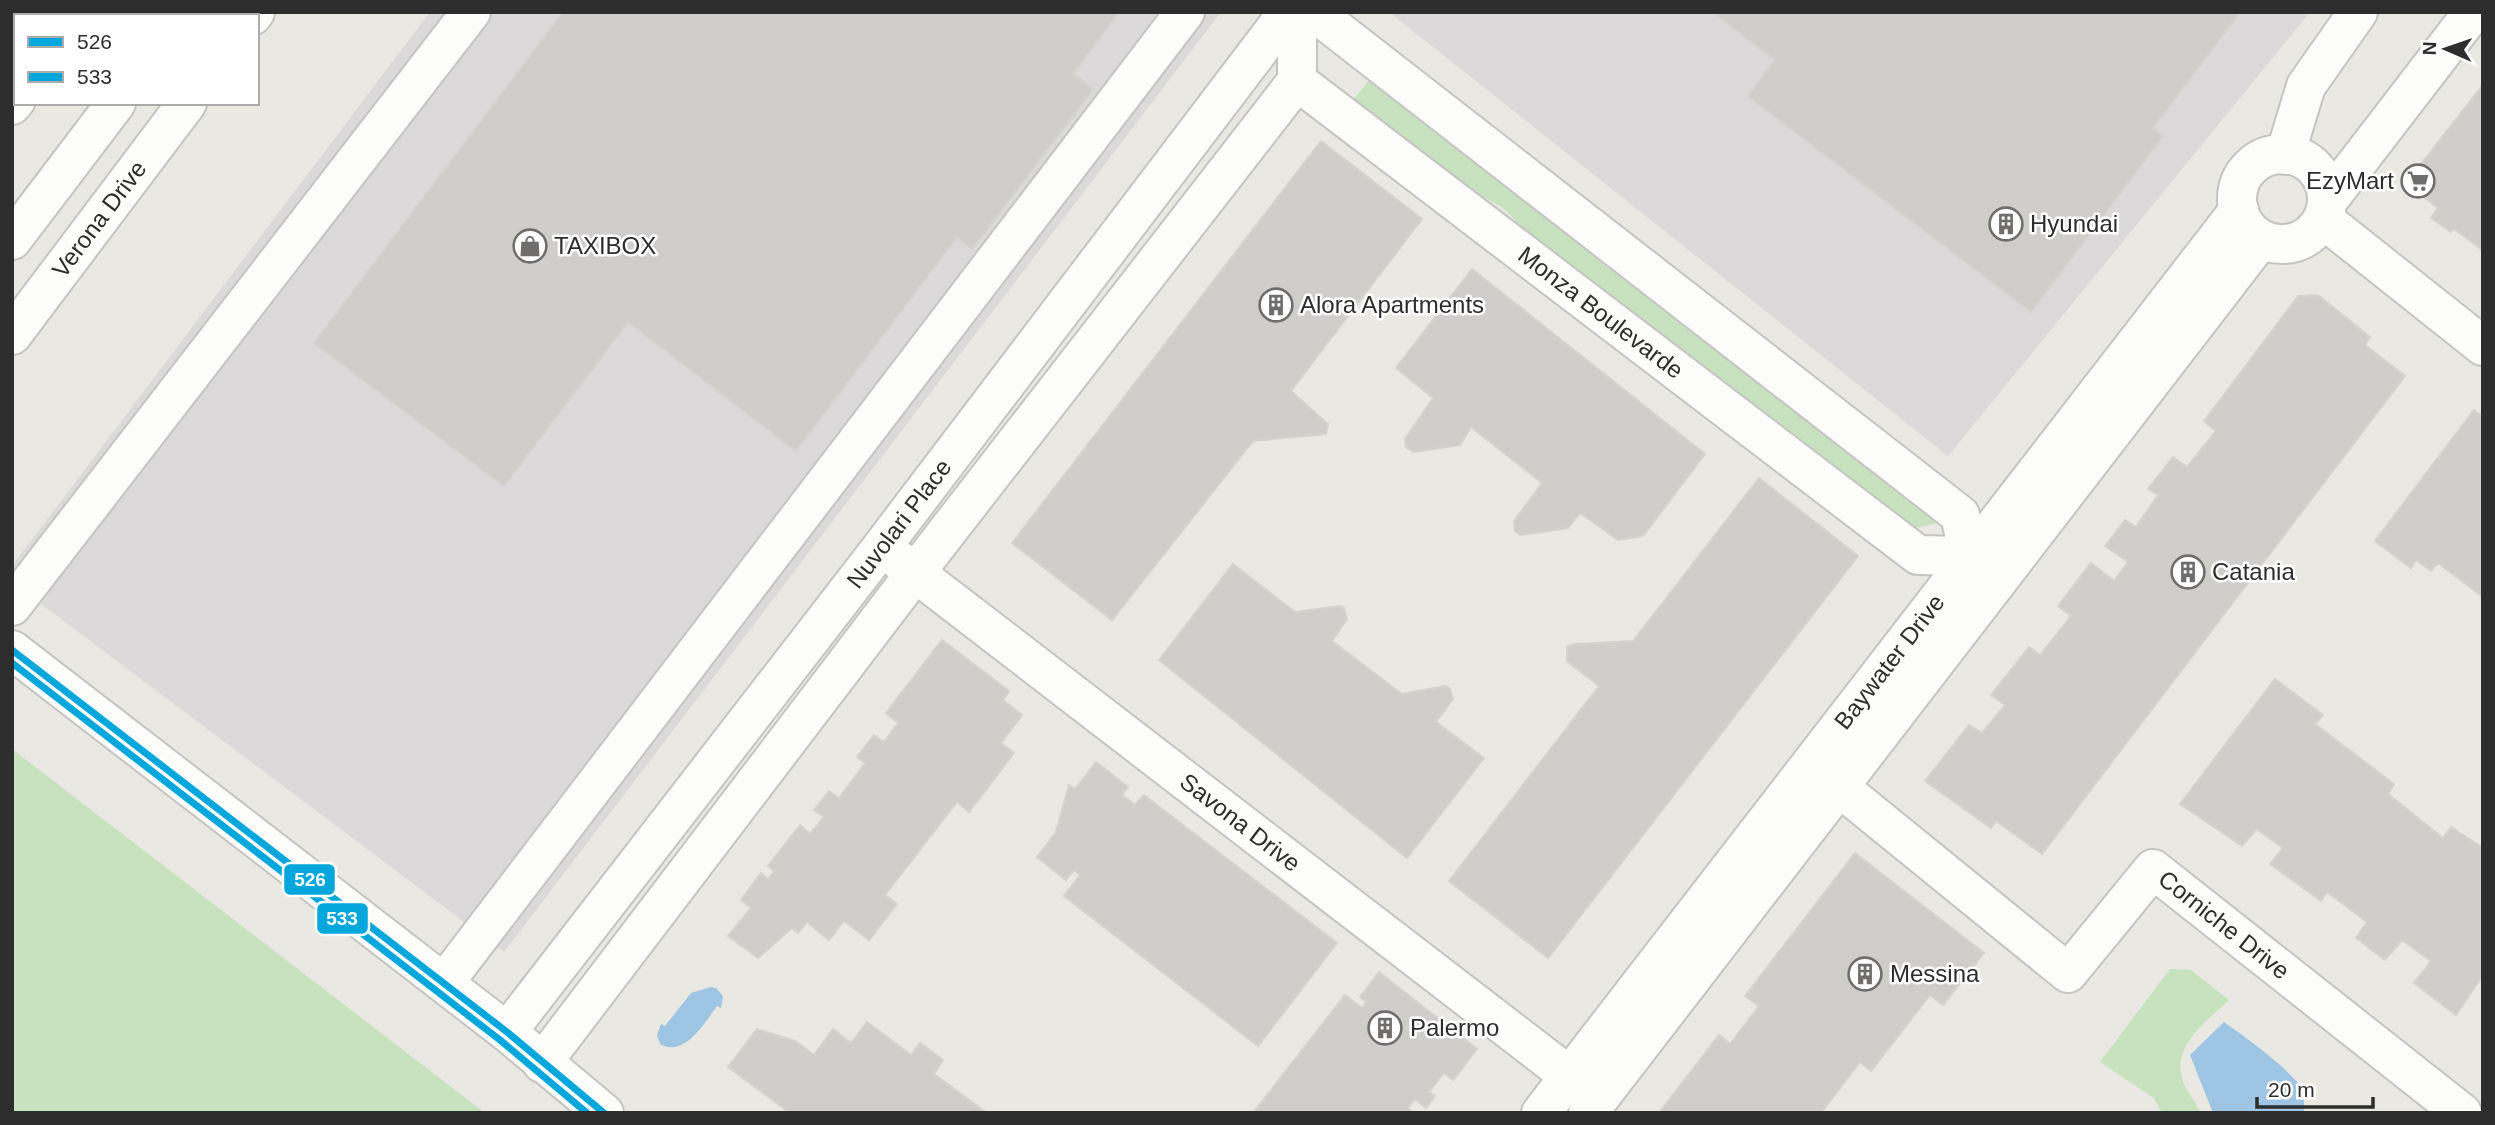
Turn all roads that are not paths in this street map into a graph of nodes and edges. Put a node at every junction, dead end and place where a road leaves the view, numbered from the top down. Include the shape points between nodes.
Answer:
1 (471, 12) edge
2 (1185, 12) edge
3 (1288, 12) edge
4 (1297, 12) edge
5 (1314, 12) edge
6 (2358, 12) edge
7 (2473, 12) edge
8 (1297, 81) junction
9 (114, 105) edge
10 (185, 105) edge
11 (2285, 155) junction
12 (2325, 210) junction
13 (2250, 224) junction
14 (12, 240) edge
15 (12, 335) edge
16 (2483, 346) edge
17 (881, 548) junction
18 (1984, 568) junction
19 (915, 573) junction
20 (12, 606) edge
21 (12, 650) edge
22 (1824, 774) junction
23 (444, 984) junction
24 (507, 1032) junction
25 (542, 1063) junction
26 (1569, 1074) junction
27 (1594, 1106) edge
28 (604, 1113) edge
29 (1541, 1113) edge
30 (2462, 1113) edge

1 - 20 street
2 - 23 street
3 - 17 street, Nuvolari Place
4 - 8 street
5 - 18 street via 1960,515
6 - 11 street via 2306,86
7 - 12 street
8 - 18 street, Monza Boulevarde via 1918,555
8 - 19 street, Nuvolari Place
9 - 14 street
10 - 15 street, Verona Drive
11 - 12 street via 2299,157 2320,175 2326,188
11 - 13 street via 2271,156 2248,170 2241,182
12 - 13 street via 2315,231 2303,239 2274,244
12 - 16 street
13 - 18 street, Baywater Drive
17 - 19 street, Savona Drive
17 - 24 street, Nuvolari Place
18 - 22 street, Baywater Drive
19 - 25 street, Nuvolari Place
19 - 26 street, Savona Drive
21 - 23 street
22 - 26 street, Baywater Drive
22 - 27 street, Baywater Drive
22 - 30 street, Corniche Drive via 2068,973 2153,869
23 - 24 street
24 - 25 street
25 - 28 street
26 - 27 street, Savona Drive
26 - 29 street, Baywater Drive

